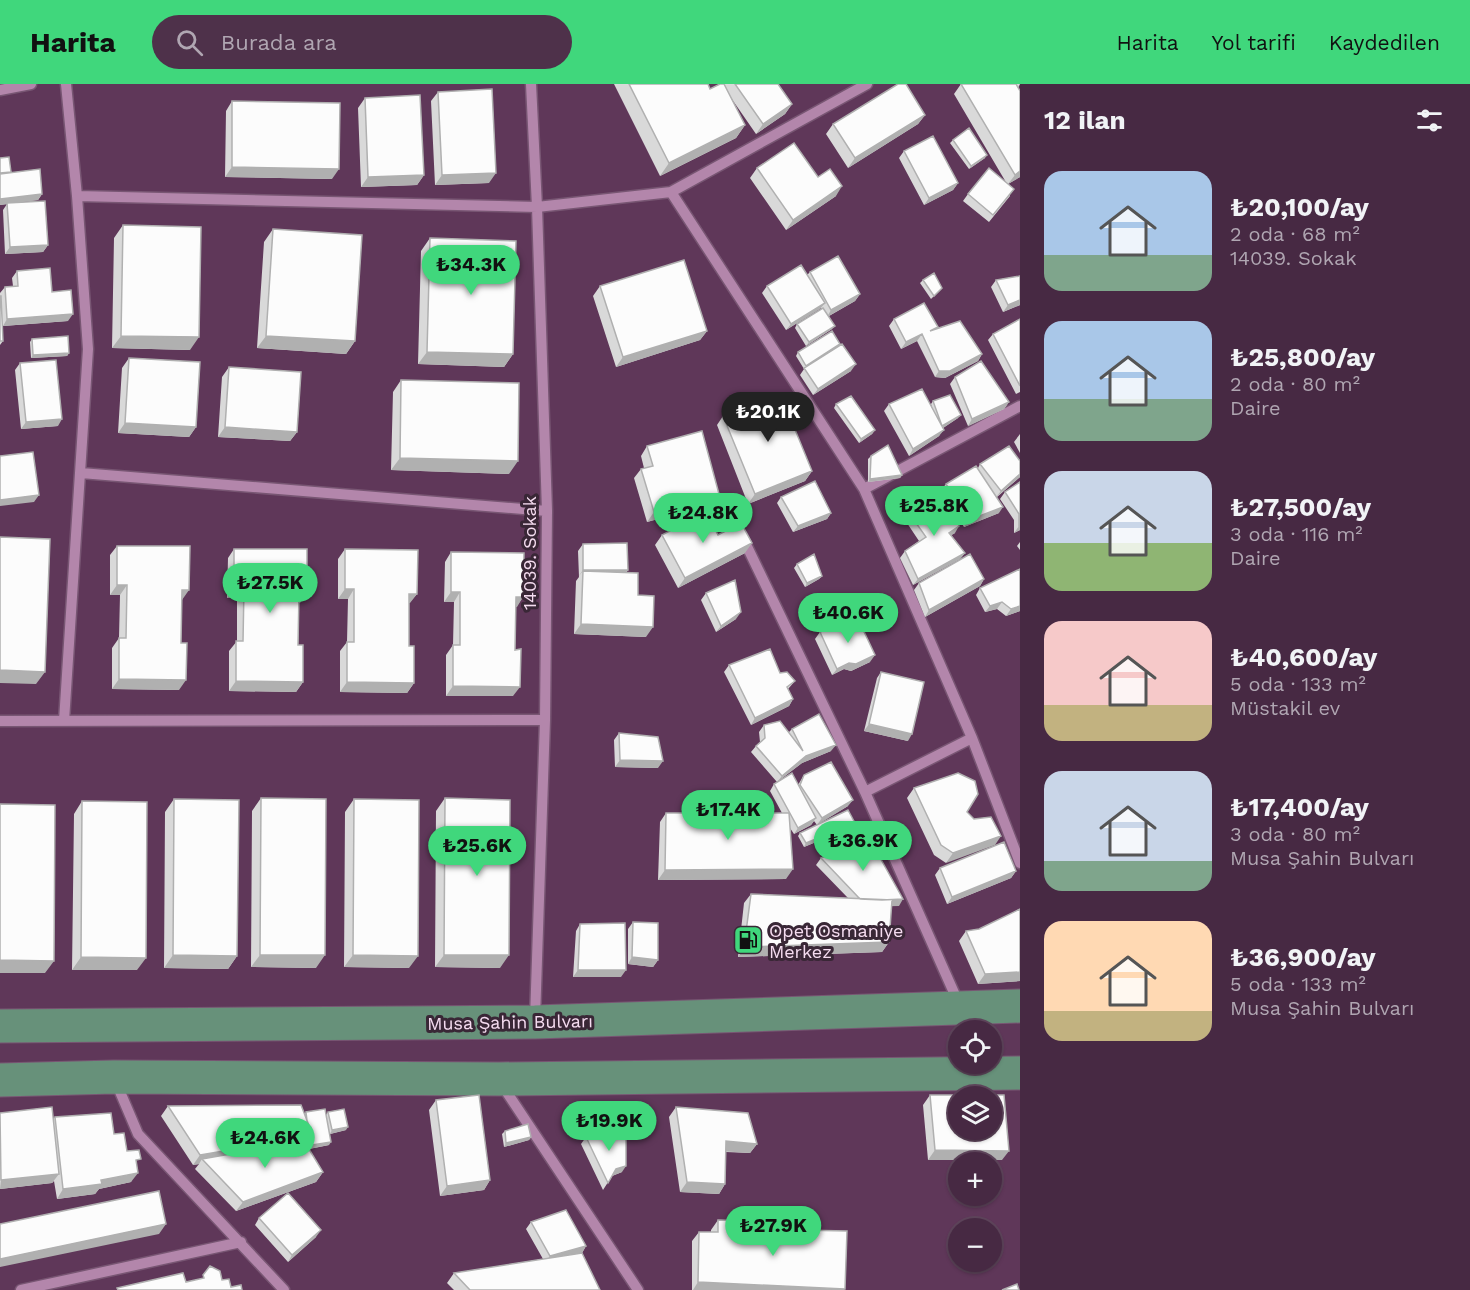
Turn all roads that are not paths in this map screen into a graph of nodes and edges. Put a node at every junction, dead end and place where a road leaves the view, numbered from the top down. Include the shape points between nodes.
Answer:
1 (31, 84) edge
2 (66, 84) edge
3 (531, 84) edge
4 (867, 84) edge
5 (0, 90) edge
6 (672, 192) junction
7 (77, 196) junction
8 (537, 207) junction
9 (1020, 406) edge
10 (81, 473) junction
11 (864, 489) junction
12 (547, 511) junction
13 (742, 536) edge
14 (545, 720) junction
15 (0, 721) edge
16 (64, 721) junction
17 (972, 738) junction
18 (865, 792) junction
19 (1020, 863) edge
20 (960, 1006) junction
21 (1020, 1006) edge
22 (535, 1022) junction
23 (0, 1026) edge
24 (1020, 1073) edge
25 (114, 1077) junction
26 (0, 1080) edge
27 (499, 1080) junction
28 (241, 1242) junction
29 (21, 1290) edge
30 (284, 1290) edge
31 (638, 1290) edge

1 - 5 street
2 - 7 street
3 - 8 street, 14039. Sokak
4 - 6 street
6 - 8 street
6 - 11 street
7 - 8 street
7 - 10 street via 88,349
8 - 12 street, 14039. Sokak
9 - 11 street
10 - 12 street
10 - 16 street
11 - 17 street
12 - 14 street, 14039. Sokak
13 - 18 street
14 - 16 street
14 - 22 street, 14039. Sokak
15 - 16 street
17 - 18 street
17 - 19 street
18 - 20 street
20 - 21 main road, Musa Şahin Bulvarı
20 - 22 main road, Musa Şahin Bulvarı
22 - 23 main road, Musa Şahin Bulvarı
24 - 27 main road
25 - 26 main road
25 - 27 main road
25 - 28 street via 138,1134
27 - 31 street
28 - 29 street
28 - 30 street

